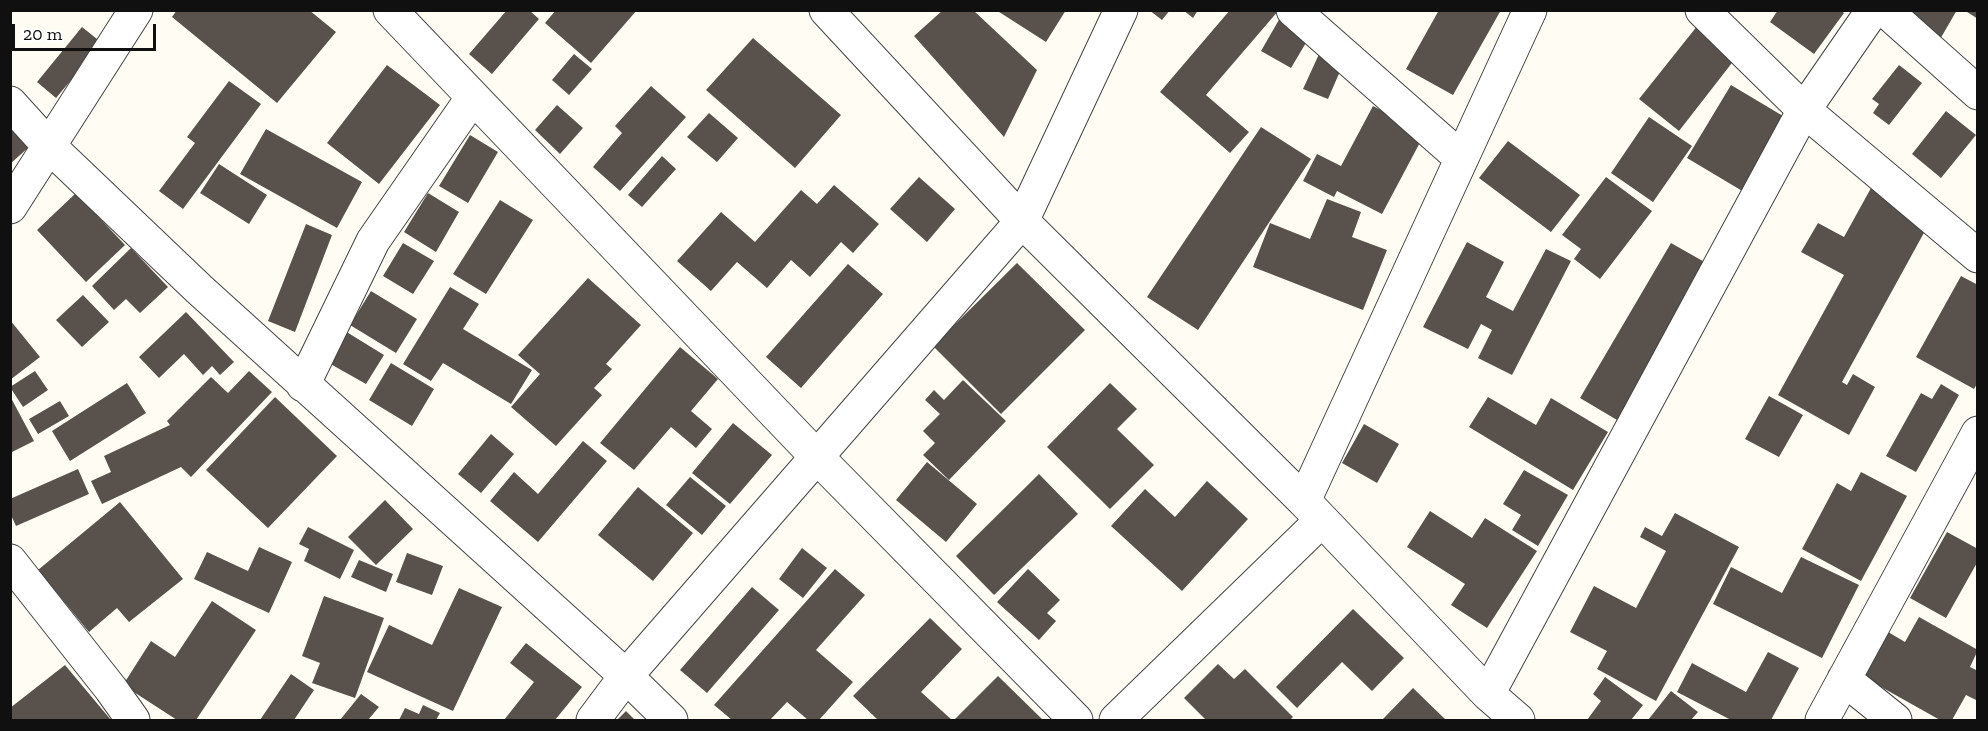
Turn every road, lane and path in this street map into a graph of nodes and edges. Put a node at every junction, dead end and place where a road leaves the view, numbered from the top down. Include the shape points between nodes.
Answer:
1 (136, 10) edge
2 (390, 10) edge
3 (826, 10) edge
4 (1121, 10) edge
5 (1293, 10) edge
6 (1530, 10) edge
7 (1702, 10) edge
8 (1874, 10) edge
9 (1885, 10) edge
10 (1977, 93) edge
11 (473, 97) junction
12 (10, 103) edge
13 (1804, 110) junction
14 (49, 146) junction
15 (1461, 158) junction
16 (10, 207) edge
17 (1022, 220) junction
18 (1977, 256) edge
19 (303, 385) junction
20 (1977, 433) edge
21 (816, 456) junction
22 (1313, 510) junction
23 (10, 561) edge
24 (626, 676) junction
25 (1844, 679) junction
26 (1488, 694) junction
27 (133, 720) edge
28 (593, 720) edge
29 (671, 720) edge
30 (1076, 720) edge
31 (1116, 720) edge
32 (1518, 720) edge
33 (1822, 720) edge
34 (1895, 720) edge

1 - 14 street
2 - 11 street
3 - 17 street
4 - 17 street
5 - 15 street
6 - 15 street
7 - 13 street
8 - 13 street
9 - 10 street
11 - 19 street via 373,241
11 - 21 street
12 - 14 street
13 - 18 street
13 - 26 street
14 - 16 street
14 - 19 street
15 - 22 street
17 - 21 street
17 - 22 street
19 - 24 street
20 - 25 street
21 - 24 street
21 - 30 street
22 - 26 street
22 - 31 street
23 - 27 street
24 - 28 street
24 - 29 street
25 - 33 street
25 - 34 street
26 - 32 street

